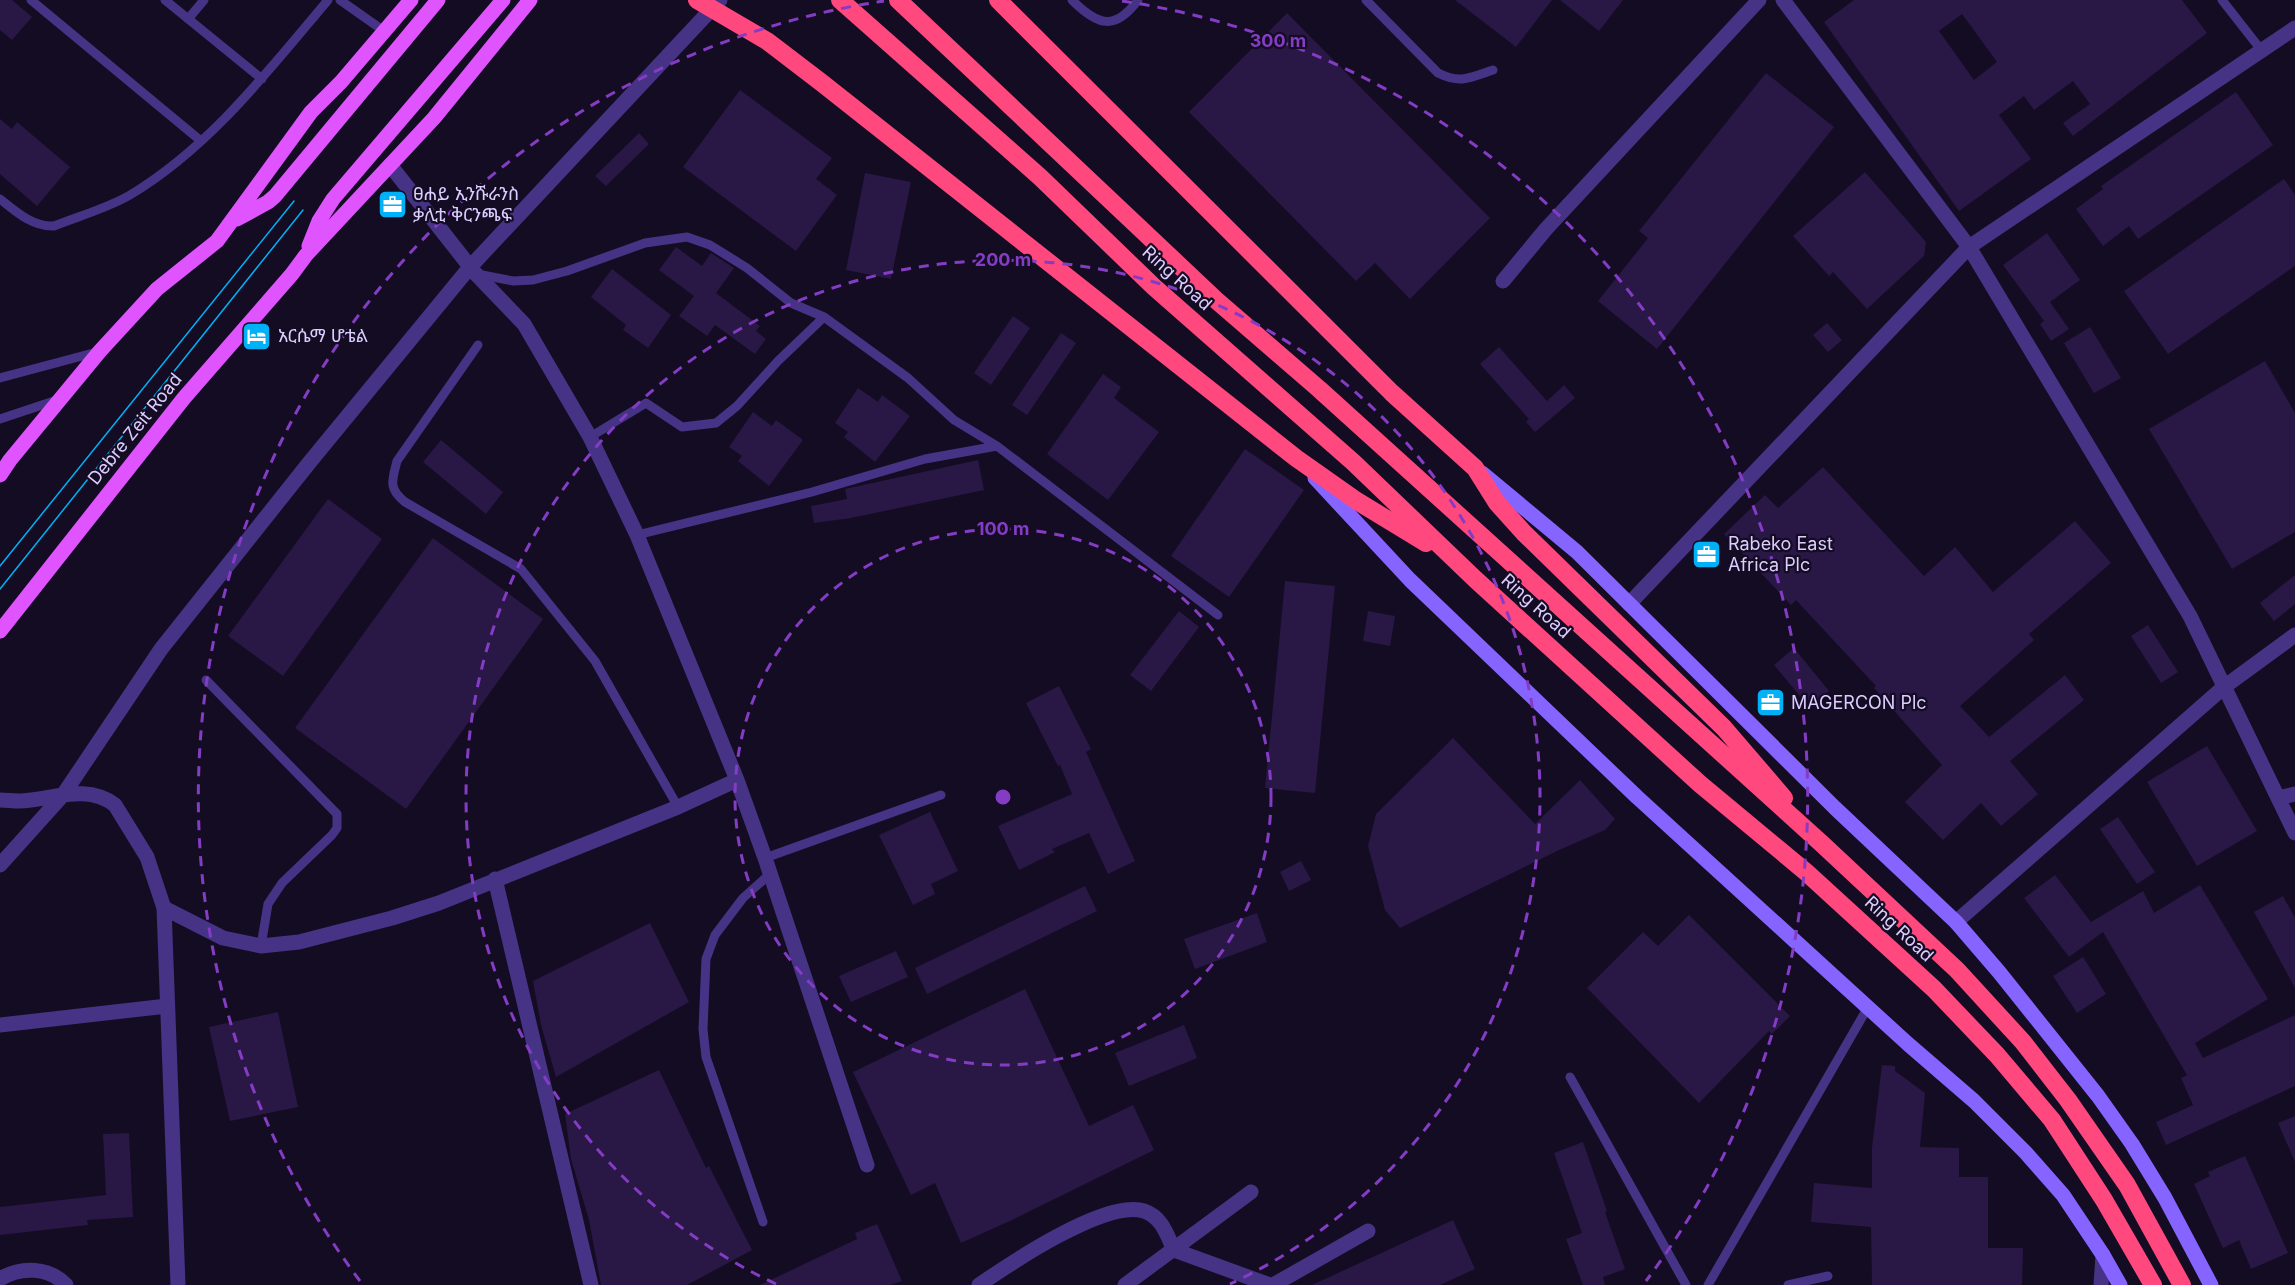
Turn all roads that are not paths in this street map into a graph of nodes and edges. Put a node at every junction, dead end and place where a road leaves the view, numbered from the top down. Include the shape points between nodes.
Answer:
1 (31, 0) edge
2 (165, 0) edge
3 (204, 0) edge
4 (328, 0) edge
5 (340, 0) edge
6 (411, 0) edge
7 (438, 0) edge
8 (503, 0) edge
9 (530, 0) edge
10 (840, 0) edge
11 (898, 0) edge
12 (998, 0) edge
13 (1072, 0) edge
14 (1138, 0) edge
15 (1366, 0) edge
16 (1759, 0) edge
17 (1783, 0) edge
18 (2222, 0) edge
19 (710, 2) edge
20 (188, 19) junction
21 (2295, 28) edge
22 (384, 31) junction
23 (2262, 51) junction
24 (1493, 70) dead end
25 (262, 79) junction
26 (201, 141) junction
27 (390, 165) junction
28 (0, 199) edge
29 (231, 222) junction
30 (1969, 247) junction
31 (306, 255) junction
32 (472, 270) junction
33 (1503, 281) dead end
34 (824, 317) junction
35 (478, 345) dead end
36 (99, 351) junction
37 (0, 378) edge
38 (63, 398) junction
39 (0, 419) edge
40 (590, 437) junction
41 (997, 446) junction
42 (1296, 458) junction
43 (1475, 468) junction
44 (0, 474) edge
45 (637, 535) junction
46 (1458, 561) junction
47 (1629, 604) junction
48 (1218, 615) dead end
49 (0, 631) edge
50 (2295, 635) edge
51 (206, 681) dead end
52 (2224, 687) junction
53 (737, 780) junction
54 (2295, 794) edge
55 (63, 795) junction
56 (941, 795) dead end
57 (2278, 798) junction
58 (0, 800) edge
59 (678, 807) junction
60 (2295, 833) edge
61 (1821, 843) junction
62 (765, 858) junction
63 (0, 865) edge
64 (770, 874) junction
65 (495, 879) junction
66 (164, 908) junction
67 (1956, 922) junction
68 (261, 946) junction
69 (167, 1006) junction
70 (1868, 1007) junction
71 (0, 1026) edge
72 (1570, 1077) dead end
73 (867, 1165) dead end
74 (1251, 1192) dead end
75 (763, 1222) dead end
76 (1368, 1231) dead end
77 (1174, 1250) junction
78 (2103, 1255) junction
79 (1828, 1276) dead end
80 (0, 1279) edge
81 (66, 1285) edge
82 (178, 1285) edge
83 (591, 1285) edge
84 (979, 1285) edge
85 (1125, 1285) edge
86 (1271, 1285) edge
87 (1686, 1285) edge
88 (1708, 1285) edge
89 (1788, 1285) edge
90 (2101, 1285) edge
91 (2120, 1285) edge
92 (2153, 1285) edge
93 (2182, 1285) edge
94 (2211, 1285) edge

1 - 26 lane
2 - 20 lane
3 - 20 lane
4 - 25 lane
5 - 22 lane
6 - 22 main road
7 - 29 main road via 275,196
8 - 31 main road via 333,199 319,221
9 - 27 main road via 434,118
10 - 46 highway, Ring Road via 1040,177 1154,287 1353,462
11 - 61 highway, Ring Road via 1216,300
12 - 43 highway via 1392,393
13 - 14 lane via 1098,21 1117,21
15 - 24 lane via 1438,73 1452,80
16 - 33 street via 1546,229
17 - 30 street
18 - 23 lane
19 - 32 street
19 - 42 highway via 822,83
20 - 25 lane
21 - 23 street
22 - 29 main road via 311,112
23 - 30 street
25 - 26 lane
26 - 28 lane via 167,171 129,196 54,226 35,224
27 - 31 main road
27 - 32 street
29 - 36 main road via 217,241 157,289
30 - 47 street
30 - 52 street via 2190,616
31 - 49 main road, Debre Zeit Road via 184,398
32 - 34 lane via 513,281 533,280 645,243 687,237 710,245 791,303
32 - 40 street via 524,324
32 - 55 street via 309,463 161,649
34 - 40 lane via 716,423 682,427 646,403
34 - 41 lane via 908,378 954,420
35 - 59 lane via 397,461 392,482 395,494 521,569 595,661
36 - 37 lane
36 - 38 main road
38 - 39 lane
38 - 44 main road
40 - 45 street
41 - 45 lane via 925,459 812,492
41 - 48 lane
42 - 46 highway via 1357,501
42 - 70 street via 1410,580 1637,797
43 - 47 street via 1577,552
43 - 61 highway via 1497,503 1524,533 1724,728
45 - 53 street
46 - 92 highway, Ring Road via 1700,784 1815,880 1934,989 2052,1120
47 - 67 street
50 - 52 street
51 - 68 lane via 337,814 337,828 332,835 282,883 268,904
52 - 57 street
52 - 67 street
53 - 59 street
53 - 62 street
54 - 57 street
55 - 58 street
55 - 63 street
55 - 66 street via 84,793 115,806 147,857
56 - 62 lane
57 - 60 street
59 - 65 street
61 - 93 highway, Ring Road via 1957,970 2023,1042 2127,1185
62 - 64 street
64 - 73 street
64 - 75 lane via 743,898 715,935 706,959 703,1029 706,1057
65 - 68 street via 392,918 299,942
65 - 83 street
66 - 68 street via 223,938
66 - 69 street
67 - 94 street via 2098,1096 2132,1144
69 - 71 street
69 - 82 street
70 - 78 street via 2026,1153 2062,1195
70 - 88 lane
72 - 87 lane
74 - 77 street
76 - 86 street
77 - 84 street via 1162,1223 1146,1211 1130,1209 1083,1223
77 - 85 street
77 - 86 street
78 - 90 street
78 - 91 street
79 - 89 lane
80 - 81 street via 28,1270 50,1273

